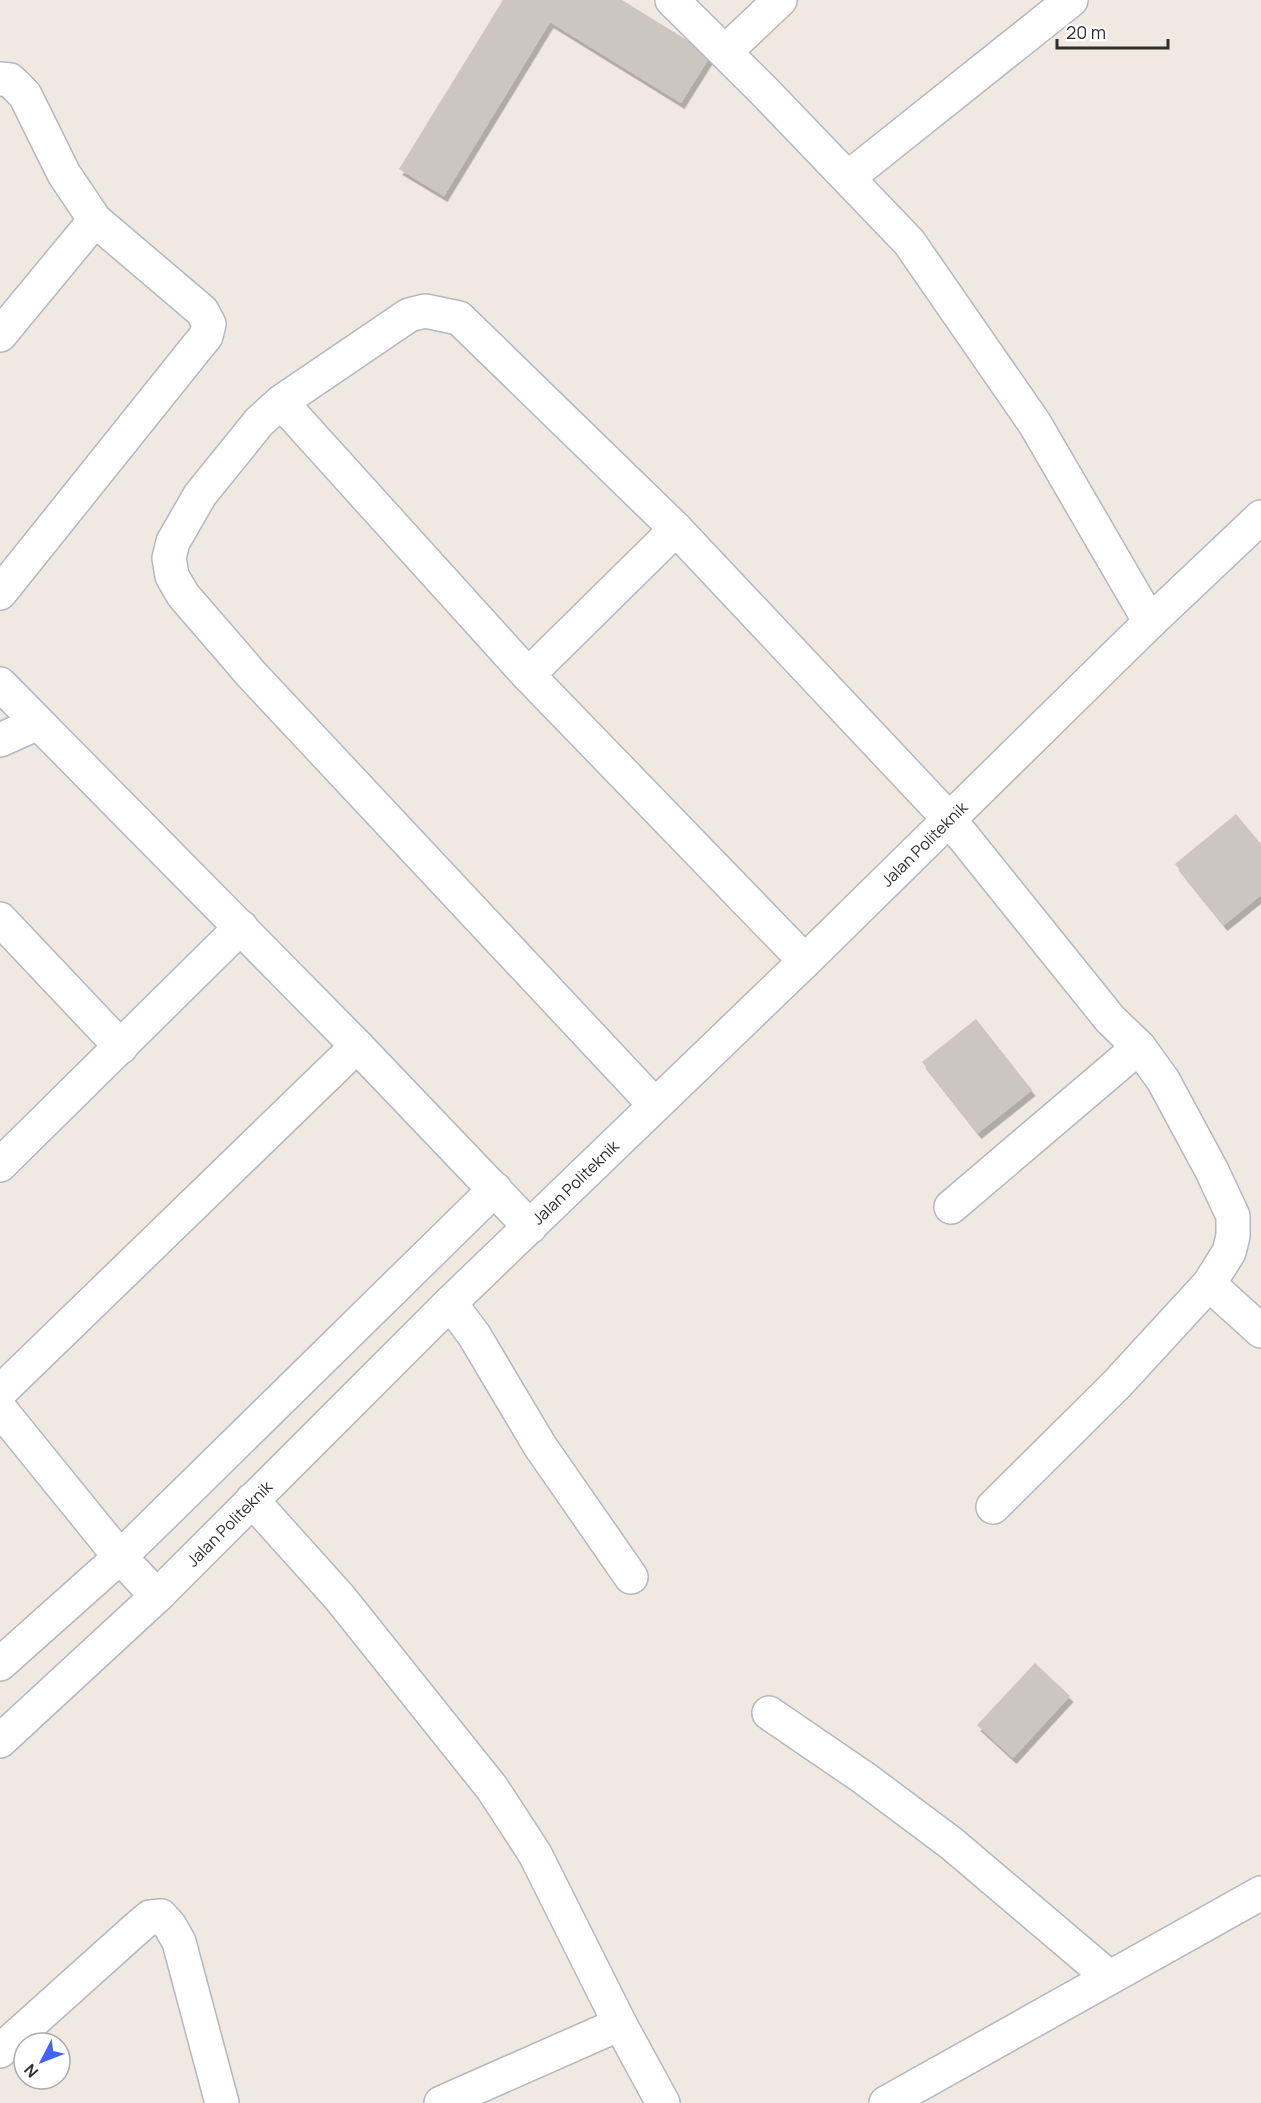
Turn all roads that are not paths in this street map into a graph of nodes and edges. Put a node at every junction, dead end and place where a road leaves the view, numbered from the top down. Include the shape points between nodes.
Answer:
1 (672, 0) edge
2 (780, 0) edge
3 (1071, 0) edge
4 (725, 52) junction
5 (0, 79) edge
6 (849, 177) junction
7 (95, 220) junction
8 (0, 335) edge
9 (281, 402) junction
10 (676, 530) junction
11 (1254, 534) edge
12 (0, 593) edge
13 (1150, 622) junction
14 (528, 675) junction
15 (0, 684) edge
16 (38, 723) junction
17 (0, 740) edge
18 (949, 819) junction
19 (0, 920) edge
20 (241, 927) junction
21 (805, 961) junction
22 (357, 1046) junction
23 (121, 1047) junction
24 (1139, 1047) junction
25 (654, 1104) junction
26 (0, 1165) edge
27 (495, 1189) junction
28 (951, 1207) dead end
29 (530, 1227) junction
30 (1209, 1284) junction
31 (450, 1303) junction
32 (1261, 1331) edge
33 (0, 1392) edge
34 (0, 1409) edge
35 (252, 1500) junction
36 (993, 1507) dead end
37 (120, 1557) junction
38 (631, 1577) dead end
39 (157, 1596) junction
40 (0, 1664) edge
41 (769, 1713) dead end
42 (0, 1741) edge
43 (1261, 1893) edge
44 (1109, 1977) junction
45 (620, 2024) junction
46 (0, 2051) edge
47 (222, 2103) edge
48 (441, 2103) edge
49 (663, 2103) edge
50 (886, 2103) edge

1 - 4 street
2 - 4 street
3 - 6 street
4 - 6 street
5 - 7 street via 10,80 25,95 64,174
6 - 13 street via 909,242 1035,424
7 - 8 street
7 - 12 street via 202,311 209,329
9 - 10 street via 409,315 425,311 459,318
9 - 14 street
9 - 25 street via 259,422 200,495 173,542 169,558 172,576 252,675
10 - 14 street
10 - 18 street
11 - 13 street, Jalan Politeknik
13 - 18 street, Jalan Politeknik
14 - 21 street
15 - 16 street
16 - 17 street
16 - 20 street
18 - 21 street, Jalan Politeknik
18 - 24 street via 1110,1019
19 - 23 street
20 - 22 street
20 - 23 street
21 - 25 street, Jalan Politeknik
22 - 27 street
22 - 33 street
23 - 26 street
24 - 28 street
24 - 30 street via 1163,1080 1233,1216 1229,1252
25 - 29 street, Jalan Politeknik
27 - 29 street
27 - 37 street
29 - 31 street, Jalan Politeknik
30 - 32 street
30 - 36 street via 1117,1384
31 - 35 street, Jalan Politeknik
31 - 38 street via 474,1335 540,1446
34 - 37 street
35 - 39 street, Jalan Politeknik
35 - 45 street via 340,1598 492,1788 535,1854
37 - 39 street
37 - 40 street
39 - 42 street, Jalan Politeknik
41 - 44 street via 951,1843
43 - 44 street
44 - 50 street
45 - 48 street
45 - 49 street
46 - 47 street via 156,1915 165,1919 179,1942

